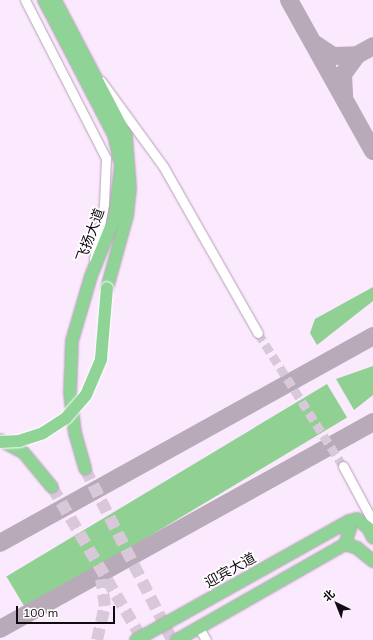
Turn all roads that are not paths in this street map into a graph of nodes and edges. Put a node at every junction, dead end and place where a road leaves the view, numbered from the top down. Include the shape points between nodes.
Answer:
1 (26, 0) edge
2 (44, 0) edge
3 (48, 0) edge
4 (55, 0) edge
5 (60, 27) junction
6 (97, 75) junction
7 (91, 276) junction
8 (258, 333) tunnel mouth
9 (0, 441) edge
10 (343, 466) tunnel mouth
11 (85, 469) tunnel mouth
12 (52, 487) tunnel mouth
13 (373, 522) edge
14 (340, 526) junction
15 (373, 538) edge
16 (345, 544) junction
17 (372, 561) edge
18 (199, 628) junction
19 (136, 640) edge
20 (177, 640) edge
21 (206, 640) edge

1 - 7 street via 106,158 104,204
2 - 5 main road, 飞扬大道
3 - 5 main road
4 - 6 main road
5 - 7 main road, 飞扬大道 via 114,135 121,165 115,217
6 - 8 street via 163,166
6 - 9 main road, bridge via 126,136 130,164 126,216 108,288 101,359 86,395 66,418 43,433 19,441
7 - 11 main road, 飞扬大道 via 72,341 70,393 75,433
9 - 12 main road via 23,452
10 - 13 street
14 - 15 main road, 迎宾大道 via 357,519 368,528
14 - 16 main road via 350,529
14 - 19 main road, 迎宾大道
16 - 17 main road via 358,548
16 - 18 main road
18 - 20 main road
18 - 21 street

